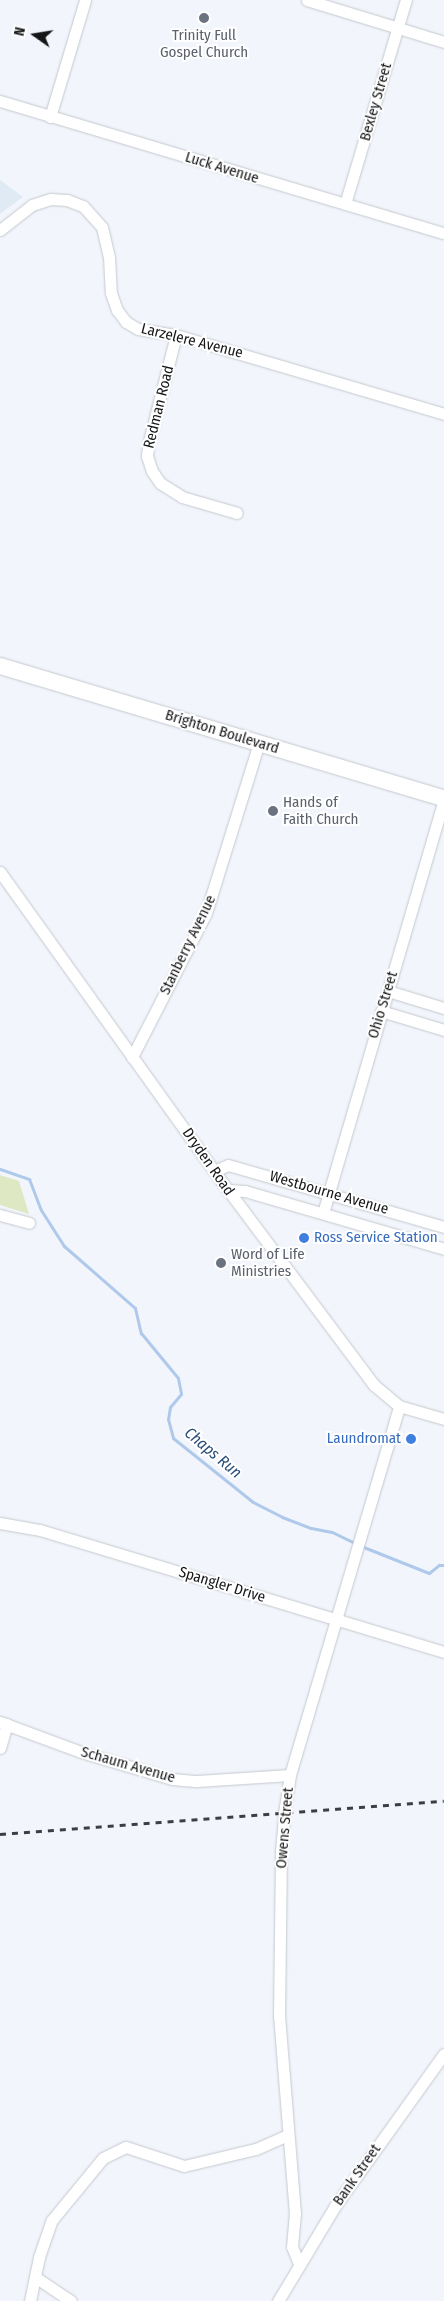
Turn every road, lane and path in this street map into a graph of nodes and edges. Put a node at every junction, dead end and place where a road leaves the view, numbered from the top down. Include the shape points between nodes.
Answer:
1 (85, 0) edge
2 (307, 0) edge
3 (406, 0) edge
4 (398, 28) junction
5 (444, 42) edge
6 (0, 101) edge
7 (50, 117) junction
8 (345, 204) junction
9 (0, 230) edge
10 (444, 234) edge
11 (176, 335) junction
12 (444, 414) edge
13 (236, 513) dead end
14 (0, 666) edge
15 (259, 743) junction
16 (444, 798) edge
17 (0, 872) edge
18 (388, 991) junction
19 (444, 1008) edge
20 (381, 1011) junction
21 (444, 1030) edge
22 (132, 1057) junction
23 (214, 1171) junction
24 (228, 1190) junction
25 (329, 1193) junction
26 (322, 1213) junction
27 (0, 1215) edge
28 (29, 1223) dead end
29 (444, 1227) edge
30 (444, 1249) edge
31 (399, 1406) junction
32 (444, 1419) edge
33 (0, 1523) edge
34 (336, 1620) junction
35 (444, 1652) edge
36 (4, 1723) edge
37 (0, 1748) edge
38 (290, 1775) junction
39 (444, 2054) edge
40 (287, 2135) junction
41 (299, 2264) junction
42 (35, 2277) junction
43 (30, 2301) edge
44 (71, 2301) edge
45 (278, 2301) edge

1 - 7 street
2 - 4 street
3 - 4 street, Bexley Street
4 - 5 street
4 - 8 street, Bexley Street
6 - 7 street, Luck Avenue
7 - 8 street, Luck Avenue
8 - 10 street, Luck Avenue
9 - 11 street, Larzelere Avenue via 32,205 51,199 82,206 102,226 108,245 112,293 117,310 126,322 138,329
11 - 12 street, Larzelere Avenue
11 - 13 street, Redman Road via 149,441 152,471 160,483 182,497
14 - 15 street, Brighton Boulevard
15 - 16 street, Brighton Boulevard
15 - 22 street, Stanberry Avenue via 206,913
16 - 18 street, Ohio Street
17 - 22 street, Dryden Road
18 - 19 street
18 - 20 street, Ohio Street
20 - 21 street
20 - 25 street, Ohio Street
22 - 23 street, Dryden Road
23 - 24 street, Dryden Road
23 - 25 street, Westbourne Avenue via 228,1165
24 - 26 street, Westbourne Avenue via 245,1190
24 - 31 street, Dryden Road via 374,1386
25 - 26 street, Ohio Street
25 - 29 street, Westbourne Avenue
26 - 30 street, Westbourne Avenue
27 - 28 street
31 - 32 street, Dryden Road
31 - 34 street, Owens Street
33 - 34 street, Spangler Drive via 40,1530
34 - 35 street, Spangler Drive
34 - 38 street, Owens Street
36 - 37 street
36 - 38 street, Schaum Avenue via 81,1752 172,1779 197,1781
38 - 40 street, Owens Street via 281,1851 279,1970
39 - 41 street, Bank Street via 371,2153
40 - 41 street, Owens Street via 295,2214 292,2247
40 - 42 street via 228,2158 184,2166 126,2147 103,2158 62,2205 44,2237
41 - 45 street, Bank Street
42 - 43 street
42 - 44 street

